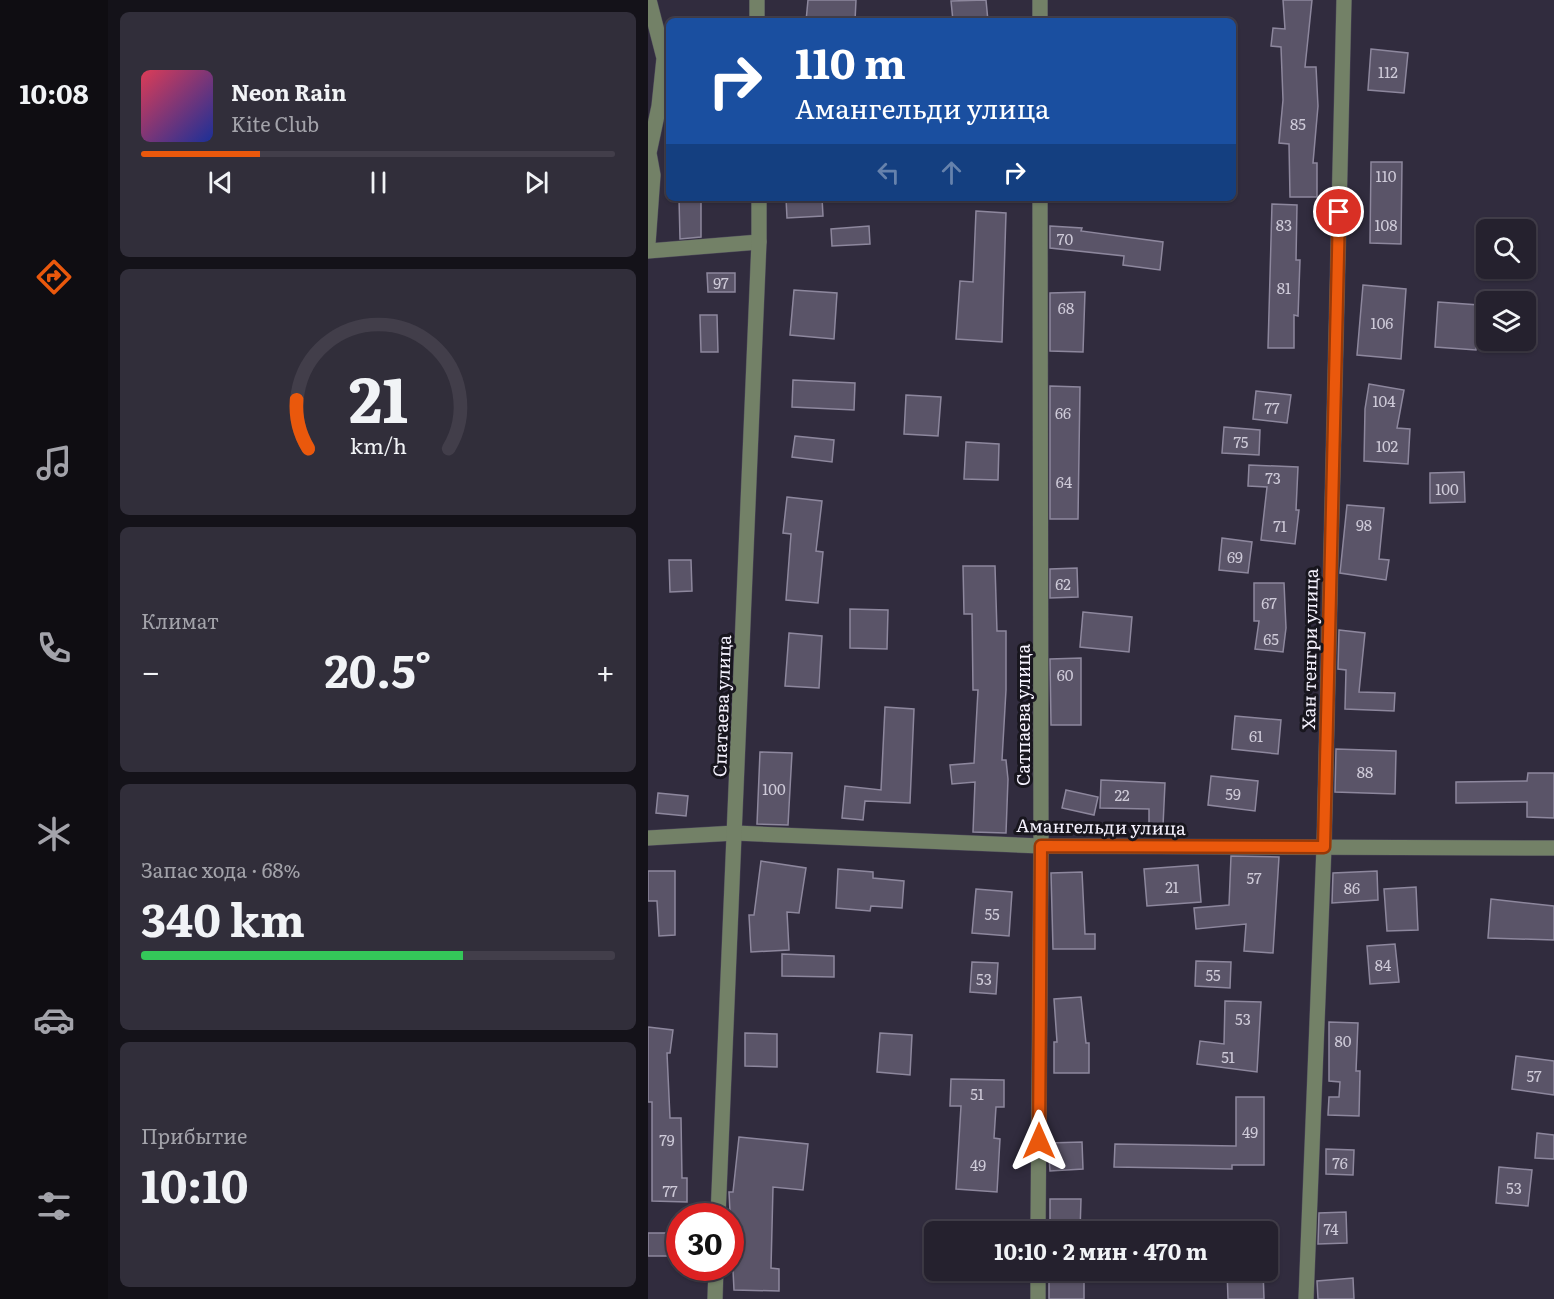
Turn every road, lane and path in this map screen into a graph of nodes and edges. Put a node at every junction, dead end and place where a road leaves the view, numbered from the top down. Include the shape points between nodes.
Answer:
1 (649, 0) edge
2 (757, 0) edge
3 (1040, 0) edge
4 (1344, 0) edge
5 (757, 18) edge
6 (1040, 18) edge
7 (759, 201) edge
8 (1040, 201) edge
9 (759, 242) junction
10 (648, 244) edge
11 (648, 251) edge
12 (735, 833) junction
13 (648, 838) edge
14 (1041, 846) junction
15 (1324, 847) junction
16 (1554, 848) edge
17 (719, 1203) edge
18 (1038, 1221) edge
19 (716, 1281) edge
20 (1038, 1281) edge
21 (715, 1299) edge
22 (1038, 1299) edge
23 (1305, 1299) edge

1 - 10 street via 664,58 660,106 649,153 653,176
2 - 5 street
3 - 6 street
4 - 15 street, Хан тенгри улица
7 - 9 street, Спатаева улица
8 - 14 street, Сатпаева улица
9 - 11 street
9 - 12 street, Спатаева улица
12 - 13 street, Амангельди улица
12 - 14 street, Амангельди улица
12 - 17 street, Спатаева улица
14 - 15 street, Амангельди улица
14 - 18 street, Сатпаева улица
15 - 16 street, Амангельди улица
15 - 23 street, Хан тенгри улица
19 - 21 street
20 - 22 street

